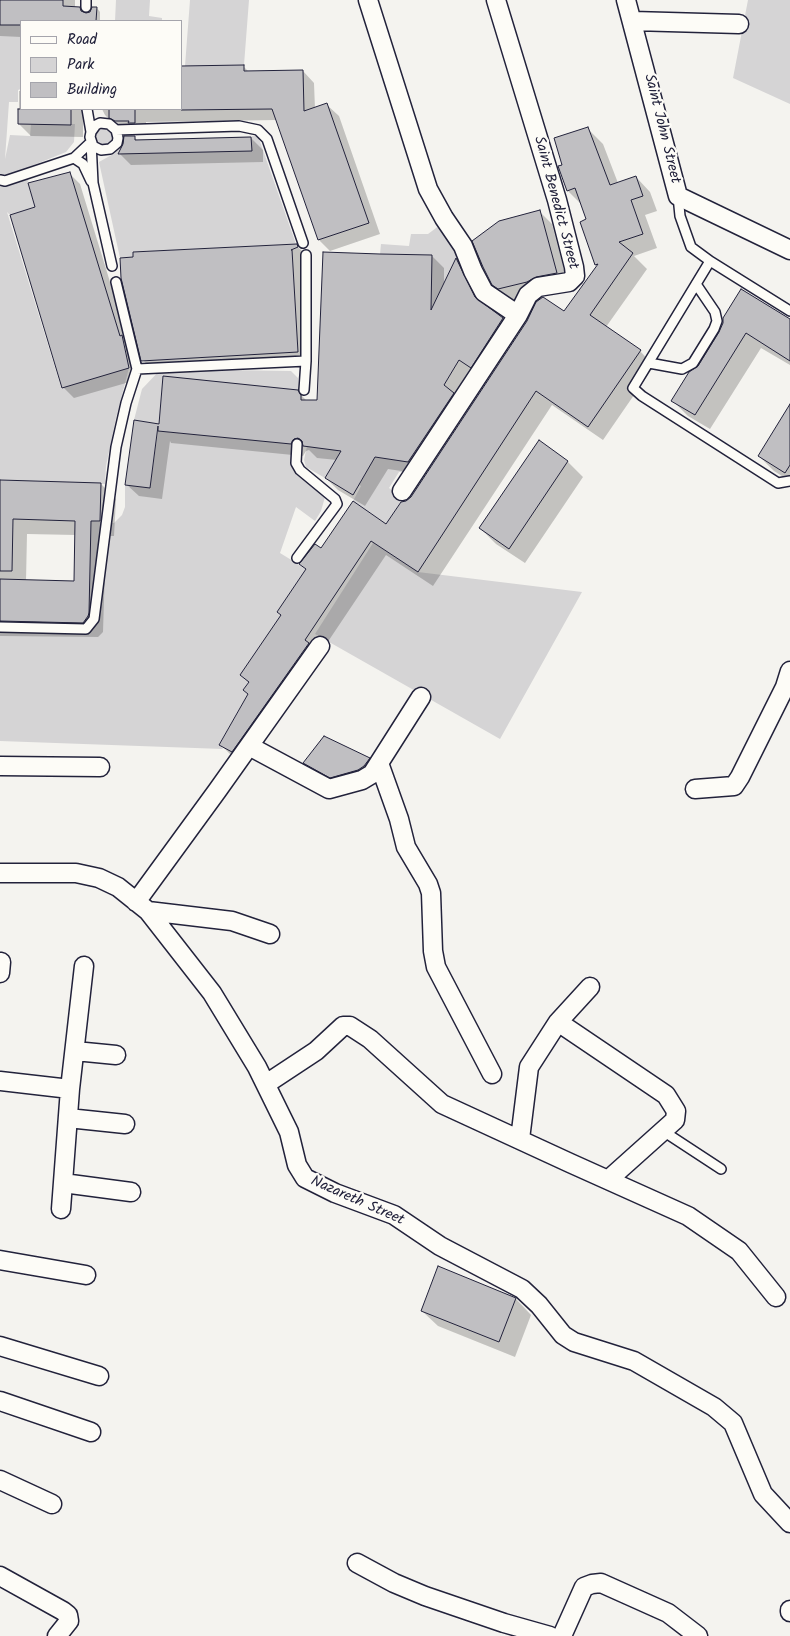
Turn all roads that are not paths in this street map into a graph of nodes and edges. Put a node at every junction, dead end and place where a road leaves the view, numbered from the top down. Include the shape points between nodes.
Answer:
1 (368, 0) edge
2 (496, 0) edge
3 (626, 0) edge
4 (633, 21) junction
5 (738, 24) dead end
6 (87, 110) edge
7 (116, 130) junction
8 (91, 137) junction
9 (74, 158) junction
10 (0, 180) edge
11 (93, 183) junction
12 (678, 196) junction
13 (303, 243) dead end
14 (790, 250) edge
15 (306, 255) dead end
16 (710, 261) junction
17 (112, 266) dead end
18 (116, 282) dead end
19 (696, 284) junction
20 (790, 311) edge
21 (518, 315) junction
22 (306, 361) junction
23 (649, 363) junction
24 (137, 369) junction
25 (304, 390) dead end
26 (296, 444) dead end
27 (790, 481) edge
28 (402, 491) dead end
29 (297, 558) dead end
30 (0, 627) edge
31 (320, 646) dead end
32 (790, 671) edge
33 (421, 697) dead end
34 (249, 746) junction
35 (379, 763) junction
36 (0, 766) edge
37 (100, 767) dead end
38 (695, 789) dead end
39 (0, 873) edge
40 (142, 906) junction
41 (270, 934) dead end
42 (84, 966) dead end
43 (590, 987) dead end
44 (558, 1022) junction
45 (75, 1051) junction
46 (116, 1055) dead end
47 (492, 1074) dead end
48 (0, 1081) edge
49 (266, 1084) junction
50 (70, 1089) junction
51 (68, 1118) junction
52 (125, 1124) dead end
53 (663, 1131) junction
54 (520, 1140) junction
55 (721, 1169) dead end
56 (608, 1180) junction
57 (63, 1183) junction
58 (131, 1192) dead end
59 (61, 1209) dead end
60 (0, 1260) edge
61 (86, 1275) dead end
62 (776, 1297) dead end
63 (0, 1346) edge
64 (99, 1376) dead end
65 (0, 1401) edge
66 (91, 1432) dead end
67 (0, 1480) edge
68 (52, 1504) dead end
69 (790, 1523) edge
70 (357, 1563) dead end
71 (0, 1576) edge
72 (57, 1636) edge
73 (550, 1636) edge
74 (562, 1636) edge
75 (698, 1636) edge

1 - 21 street via 428,189 463,246 484,292
2 - 21 street, Saint Benedict Street via 558,200 575,276 569,282 538,287 528,295
3 - 4 street, Saint John Street
4 - 5 street
4 - 12 street, Saint John Street
6 - 8 lane
7 - 8 lane via 109,124 100,123
7 - 8 lane via 118,138 110,149 101,150 93,146
7 - 13 lane via 240,126 258,130 267,139
8 - 9 lane
8 - 11 lane
9 - 10 lane
9 - 11 lane via 83,164
11 - 17 lane
12 - 14 street, Saint John Street
12 - 16 lane via 680,216 691,247
15 - 22 lane
16 - 19 lane
16 - 20 lane
18 - 24 lane
19 - 23 lane
19 - 23 lane via 715,312 717,321 714,329 693,363 682,369
21 - 28 street, Saint Benedict Street
22 - 24 lane
22 - 25 lane
23 - 27 lane via 633,388 778,483
24 - 30 lane via 116,447 94,619 86,628
26 - 29 lane via 296,463 300,470 337,504
31 - 34 street
32 - 38 street via 785,687 734,786
33 - 35 street
34 - 35 street via 329,789 362,780 372,774
34 - 40 street
35 - 47 street via 406,846 431,894 436,967
36 - 37 street
39 - 40 street, Nazareth Street via 76,873 100,878
40 - 41 street via 232,921
40 - 49 street, Nazareth Street via 212,993
42 - 45 street
43 - 44 street
44 - 53 street via 666,1095 676,1110 675,1120
44 - 54 street via 529,1067
45 - 46 street
45 - 50 street
48 - 50 street
49 - 54 street via 316,1051 343,1026 350,1026 370,1039 442,1104
49 - 69 street, Nazareth Street via 289,1132 297,1165 305,1178 394,1215 440,1246 522,1289 563,1335 574,1342 634,1361 714,1407 732,1423 762,1494
50 - 51 street
51 - 52 street
51 - 57 street
53 - 55 lane
53 - 56 street
54 - 56 street
56 - 62 street via 688,1216 739,1252
57 - 58 street
57 - 59 street
60 - 61 street
63 - 64 street
65 - 66 street
67 - 68 street
70 - 73 street via 425,1596
71 - 72 street via 68,1615 69,1621
74 - 75 street via 584,1587 601,1584 668,1613

